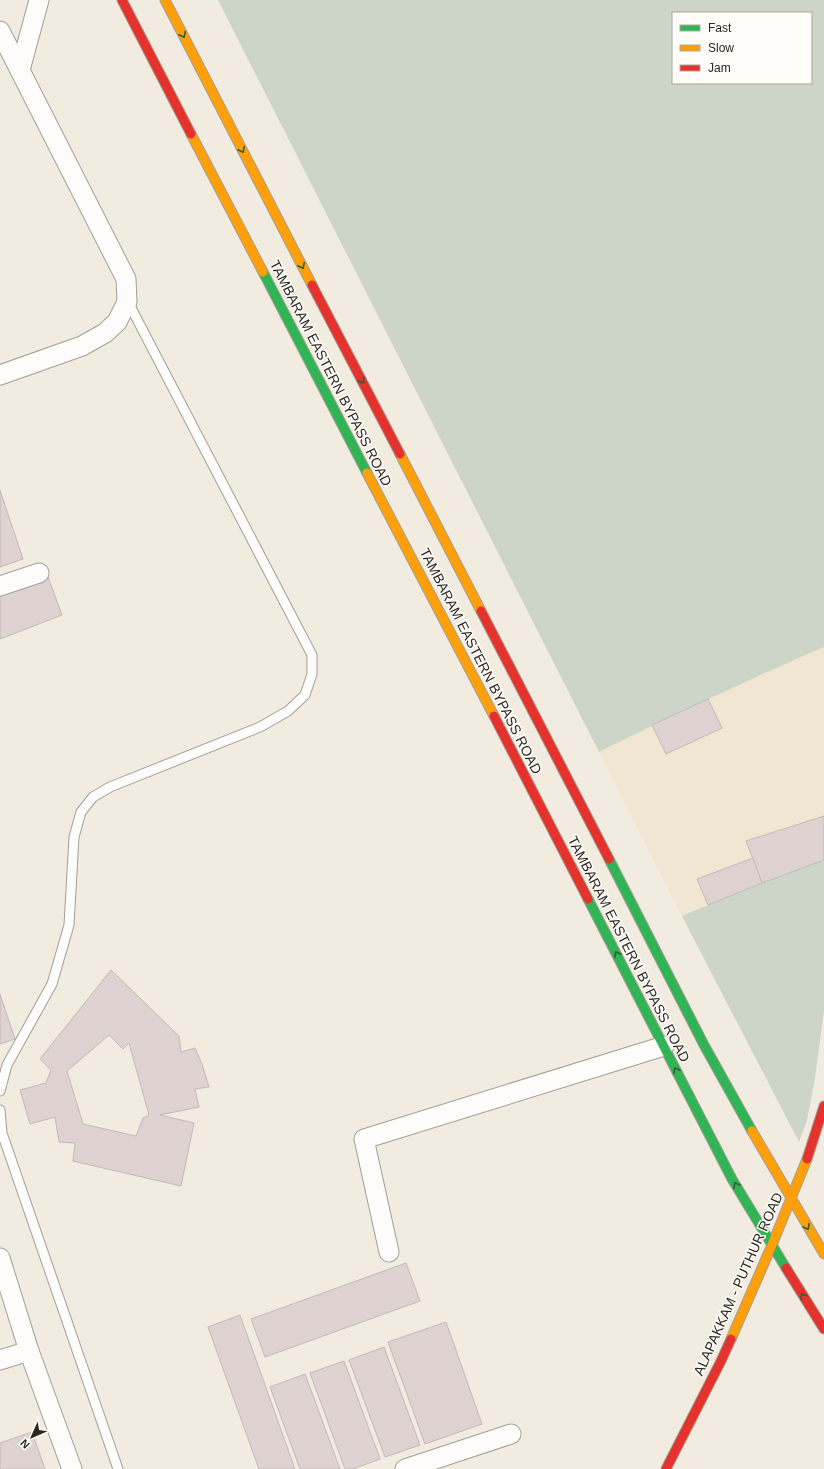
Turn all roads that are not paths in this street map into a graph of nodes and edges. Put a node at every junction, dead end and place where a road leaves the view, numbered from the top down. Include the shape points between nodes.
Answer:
1 (39, 0) edge
2 (122, 0) edge
3 (165, 0) edge
4 (0, 31) edge
5 (20, 70) junction
6 (128, 302) junction
7 (0, 375) edge
8 (39, 573) dead end
9 (0, 586) edge
10 (664, 1046) junction
11 (0, 1091) edge
12 (824, 1106) edge
13 (0, 1110) edge
14 (1, 1133) edge
15 (791, 1199) junction
16 (772, 1245) junction
17 (389, 1252) dead end
18 (824, 1254) edge
19 (0, 1258) edge
20 (824, 1329) edge
21 (29, 1351) junction
22 (0, 1360) edge
23 (511, 1434) dead end
24 (72, 1469) edge
25 (118, 1469) edge
26 (405, 1469) edge
27 (666, 1469) edge

1 - 5 street
10 -> 2 main road, TAMBARAM EASTERN BYPASS ROAD
3 -> 15 main road, TAMBARAM EASTERN BYPASS ROAD via 704,1045
4 - 5 street
5 - 6 street via 126,279
6 - 7 street via 117,322 82,346
6 - 11 lane via 312,655 312,674 305,695 288,711 260,727 110,787 93,797 81,812 74,837 69,925 52,984 7,1065
8 - 9 street
16 -> 10 main road, TAMBARAM EASTERN BYPASS ROAD via 732,1179
10 - 17 street via 364,1139
12 - 15 main road, ALAPAKKAM - PUTHUR ROAD via 819,1127
13 - 14 lane
14 - 25 lane
15 - 16 main road, ALAPAKKAM - PUTHUR ROAD
15 -> 18 main road, TAMBARAM EASTERN BYPASS ROAD
20 -> 16 main road, TAMBARAM EASTERN BYPASS ROAD
16 - 27 main road, ALAPAKKAM - PUTHUR ROAD via 720,1361
19 - 21 street
21 - 22 street
21 - 24 street
23 - 26 street

